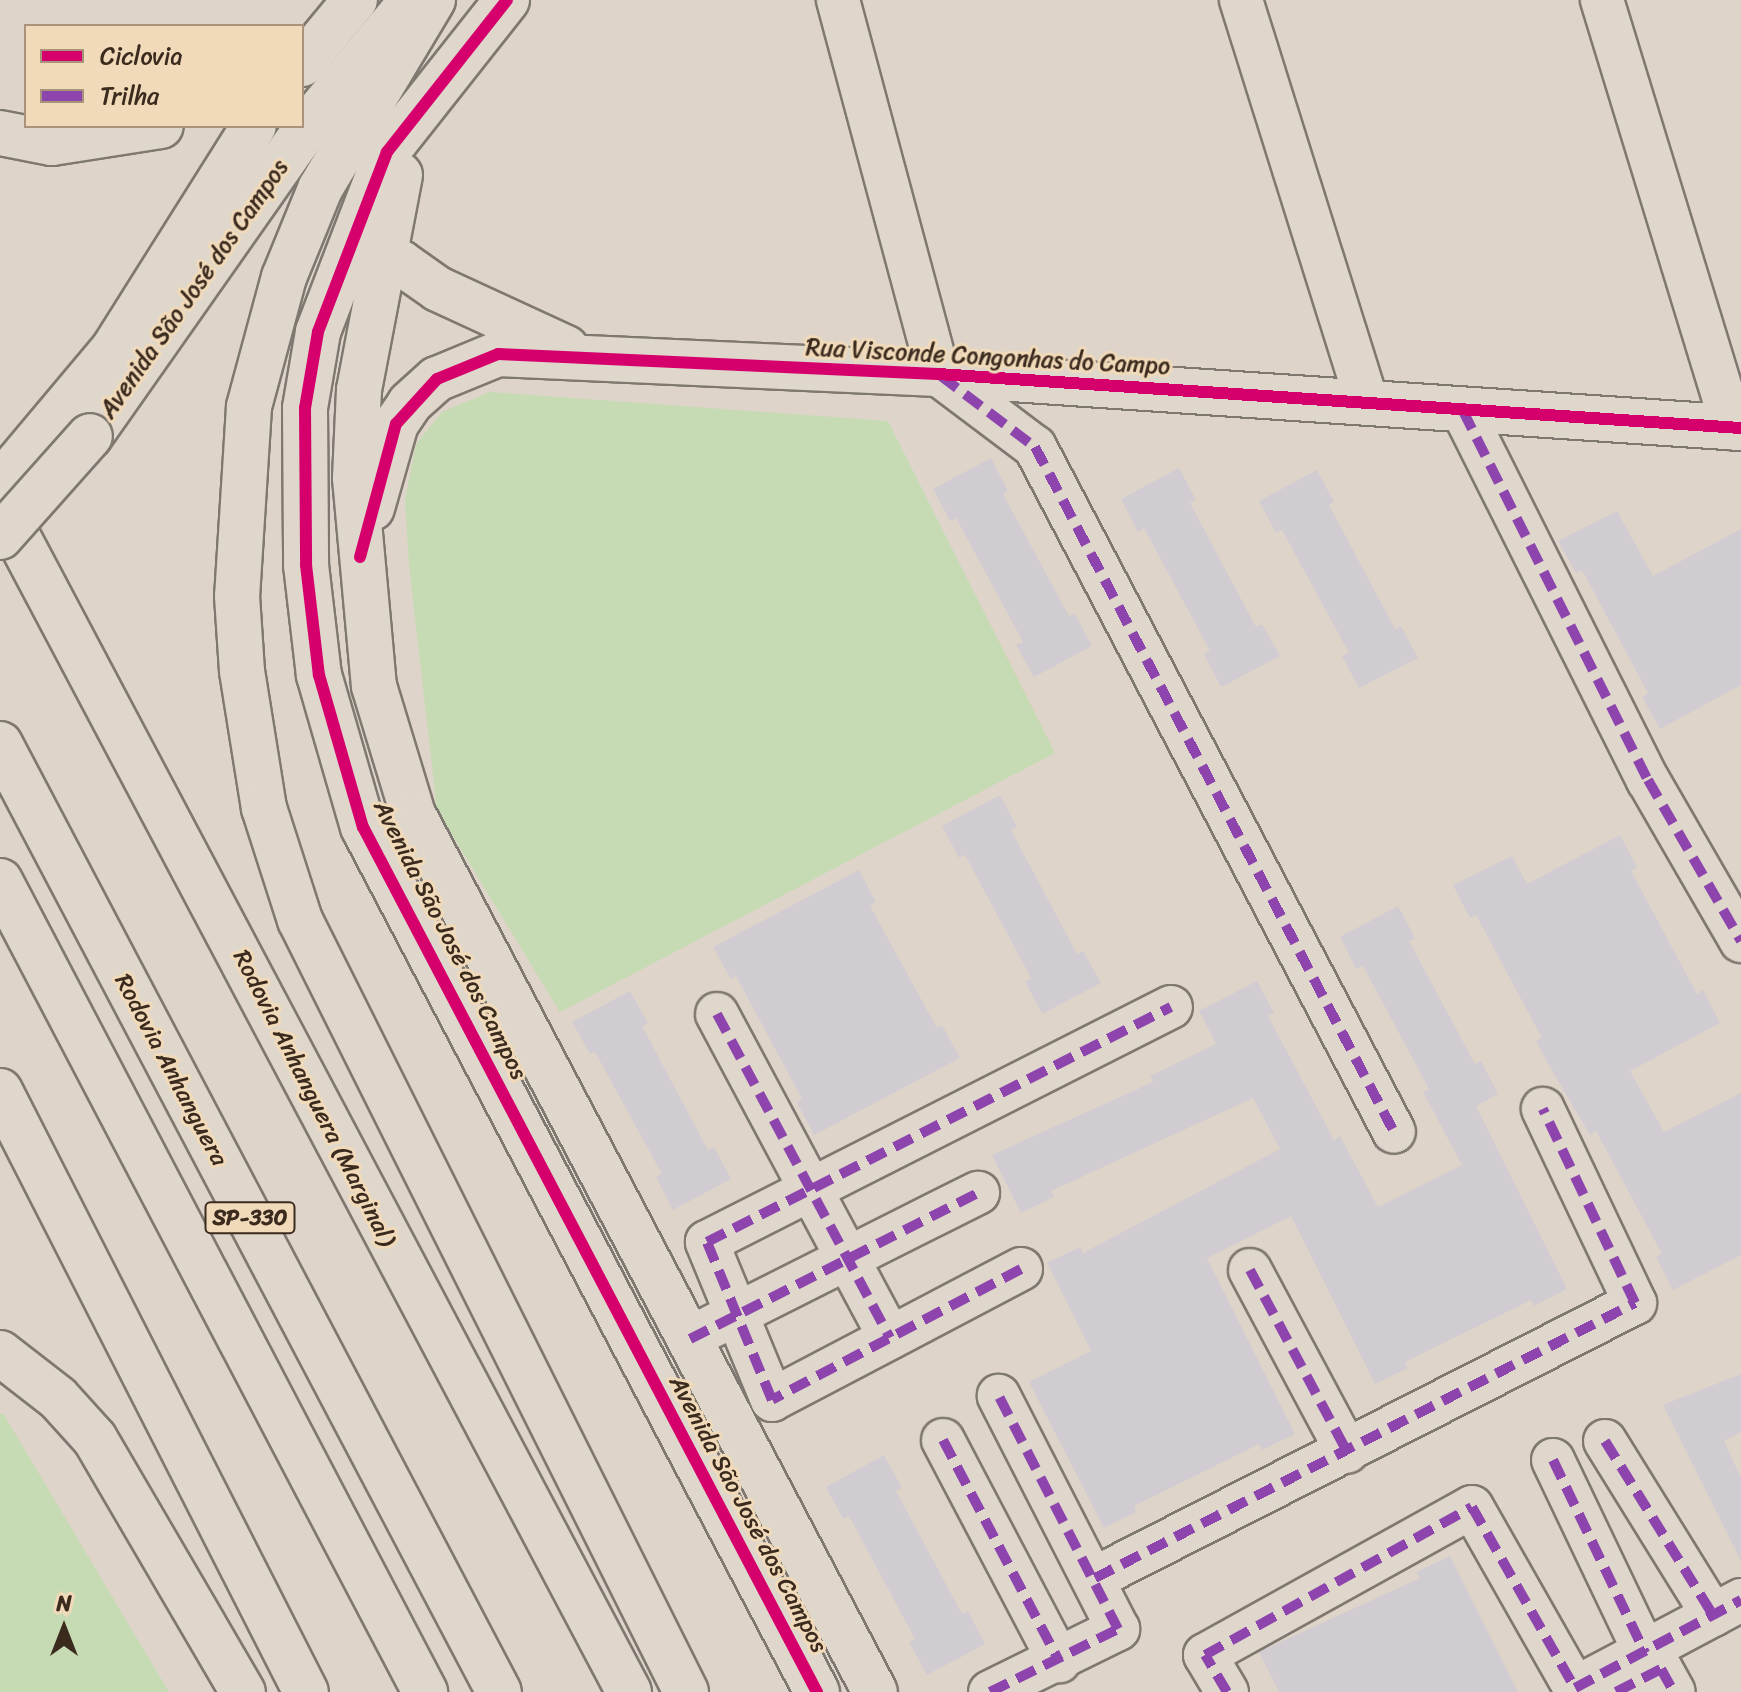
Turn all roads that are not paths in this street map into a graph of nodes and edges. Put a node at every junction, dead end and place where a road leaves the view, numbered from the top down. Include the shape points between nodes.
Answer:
1 (355, 0) edge
2 (412, 0) edge
3 (433, 0) edge
4 (507, 0) edge
5 (838, 0) edge
6 (1241, 0) edge
7 (1602, 0) edge
8 (304, 60) edge
9 (5, 126) edge
10 (151, 128) edge
11 (253, 128) edge
12 (366, 250) junction
13 (580, 354) junction
14 (938, 374) junction
15 (1367, 402) junction
16 (1463, 411) junction
17 (79, 422) junction
18 (1737, 428) edge
19 (0, 484) edge
20 (0, 503) edge
21 (0, 537) edge
22 (360, 557) junction
23 (0, 744) edge
24 (0, 881) edge
25 (1741, 941) edge
26 (1171, 1007) dead end
27 (717, 1014) dead end
28 (0, 1091) edge
29 (1543, 1109) dead end
30 (1394, 1132) dead end
31 (811, 1189) junction
32 (978, 1193) dead end
33 (851, 1256) junction
34 (1021, 1269) dead end
35 (1250, 1270) dead end
36 (734, 1314) junction
37 (890, 1338) junction
38 (690, 1339) junction
39 (0, 1353) edge
40 (999, 1396) dead end
41 (943, 1440) dead end
42 (1605, 1441) dead end
43 (1347, 1452) junction
44 (1553, 1460) dead end
45 (1095, 1578) junction
46 (1727, 1607) edge
47 (1645, 1653) junction
48 (1059, 1661) junction
49 (243, 1692) edge
50 (306, 1692) edge
51 (425, 1692) edge
52 (499, 1692) edge
53 (629, 1692) edge
54 (686, 1692) edge
55 (817, 1692) edge
56 (875, 1692) edge
57 (990, 1692) edge
58 (1227, 1692) edge
59 (1616, 1692) edge
60 (1674, 1692) edge

1 - 8 main road
2 - 17 main road, Avenida São José dos Campos via 311,121
3 - 54 main road via 320,189 284,277 249,407 237,596 242,671 264,808 300,920
4 - 12 main road, Avenida São José dos Campos via 417,108
5 - 14 street
6 - 15 street
7 - 18 street
9 - 10 main road via 98,139
11 - 17 main road, Avenida São José dos Campos via 114,348
12 - 13 main road, Rua Visconde Congonhas do Campo
12 - 22 main road, Avenida São José dos Campos via 359,390
12 - 55 main road, Avenida São José dos Campos via 318,332 305,408 306,565 319,675 363,827
13 - 14 main road, Rua Visconde Congonhas do Campo
13 - 22 main road, Rua Visconde Congonhas do Campo via 498,354 437,379 410,403 383,461
14 - 15 main road, Rua Visconde Congonhas do Campo
14 - 30 street via 1035,447
15 - 16 main road, Rua Visconde Congonhas do Campo
16 - 18 main road, Rua Visconde Congonhas do Campo
16 - 25 street via 1648,780
17 - 19 main road, Avenida São José dos Campos
17 - 21 main road, Avenida São José dos Campos, bridge
20 - 53 main road, Rodovia Anhanguera (Marginal)
22 - 38 main road, Avenida São José dos Campos via 374,686 413,814
23 - 52 main road, Rodovia Anhanguera / SP-330
24 - 51 main road, SP-330
26 - 31 street
27 - 31 street
28 - 50 main road
29 - 43 street via 1635,1303
31 - 33 street
31 - 36 street via 707,1242
32 - 33 street
33 - 36 street
33 - 37 street
34 - 37 street
35 - 43 street
36 - 37 street via 772,1400
36 - 38 street
38 - 56 main road, Avenida São José dos Campos
39 - 49 main road via 58,1398 95,1439
40 - 45 street
41 - 48 street
42 - 46 street
43 - 45 street
44 - 47 street
45 - 48 street via 1118,1629
46 - 47 street
47 - 58 street via 1575,1688 1472,1507 1205,1655
48 - 57 street
59 - 60 street via 1661,1669

